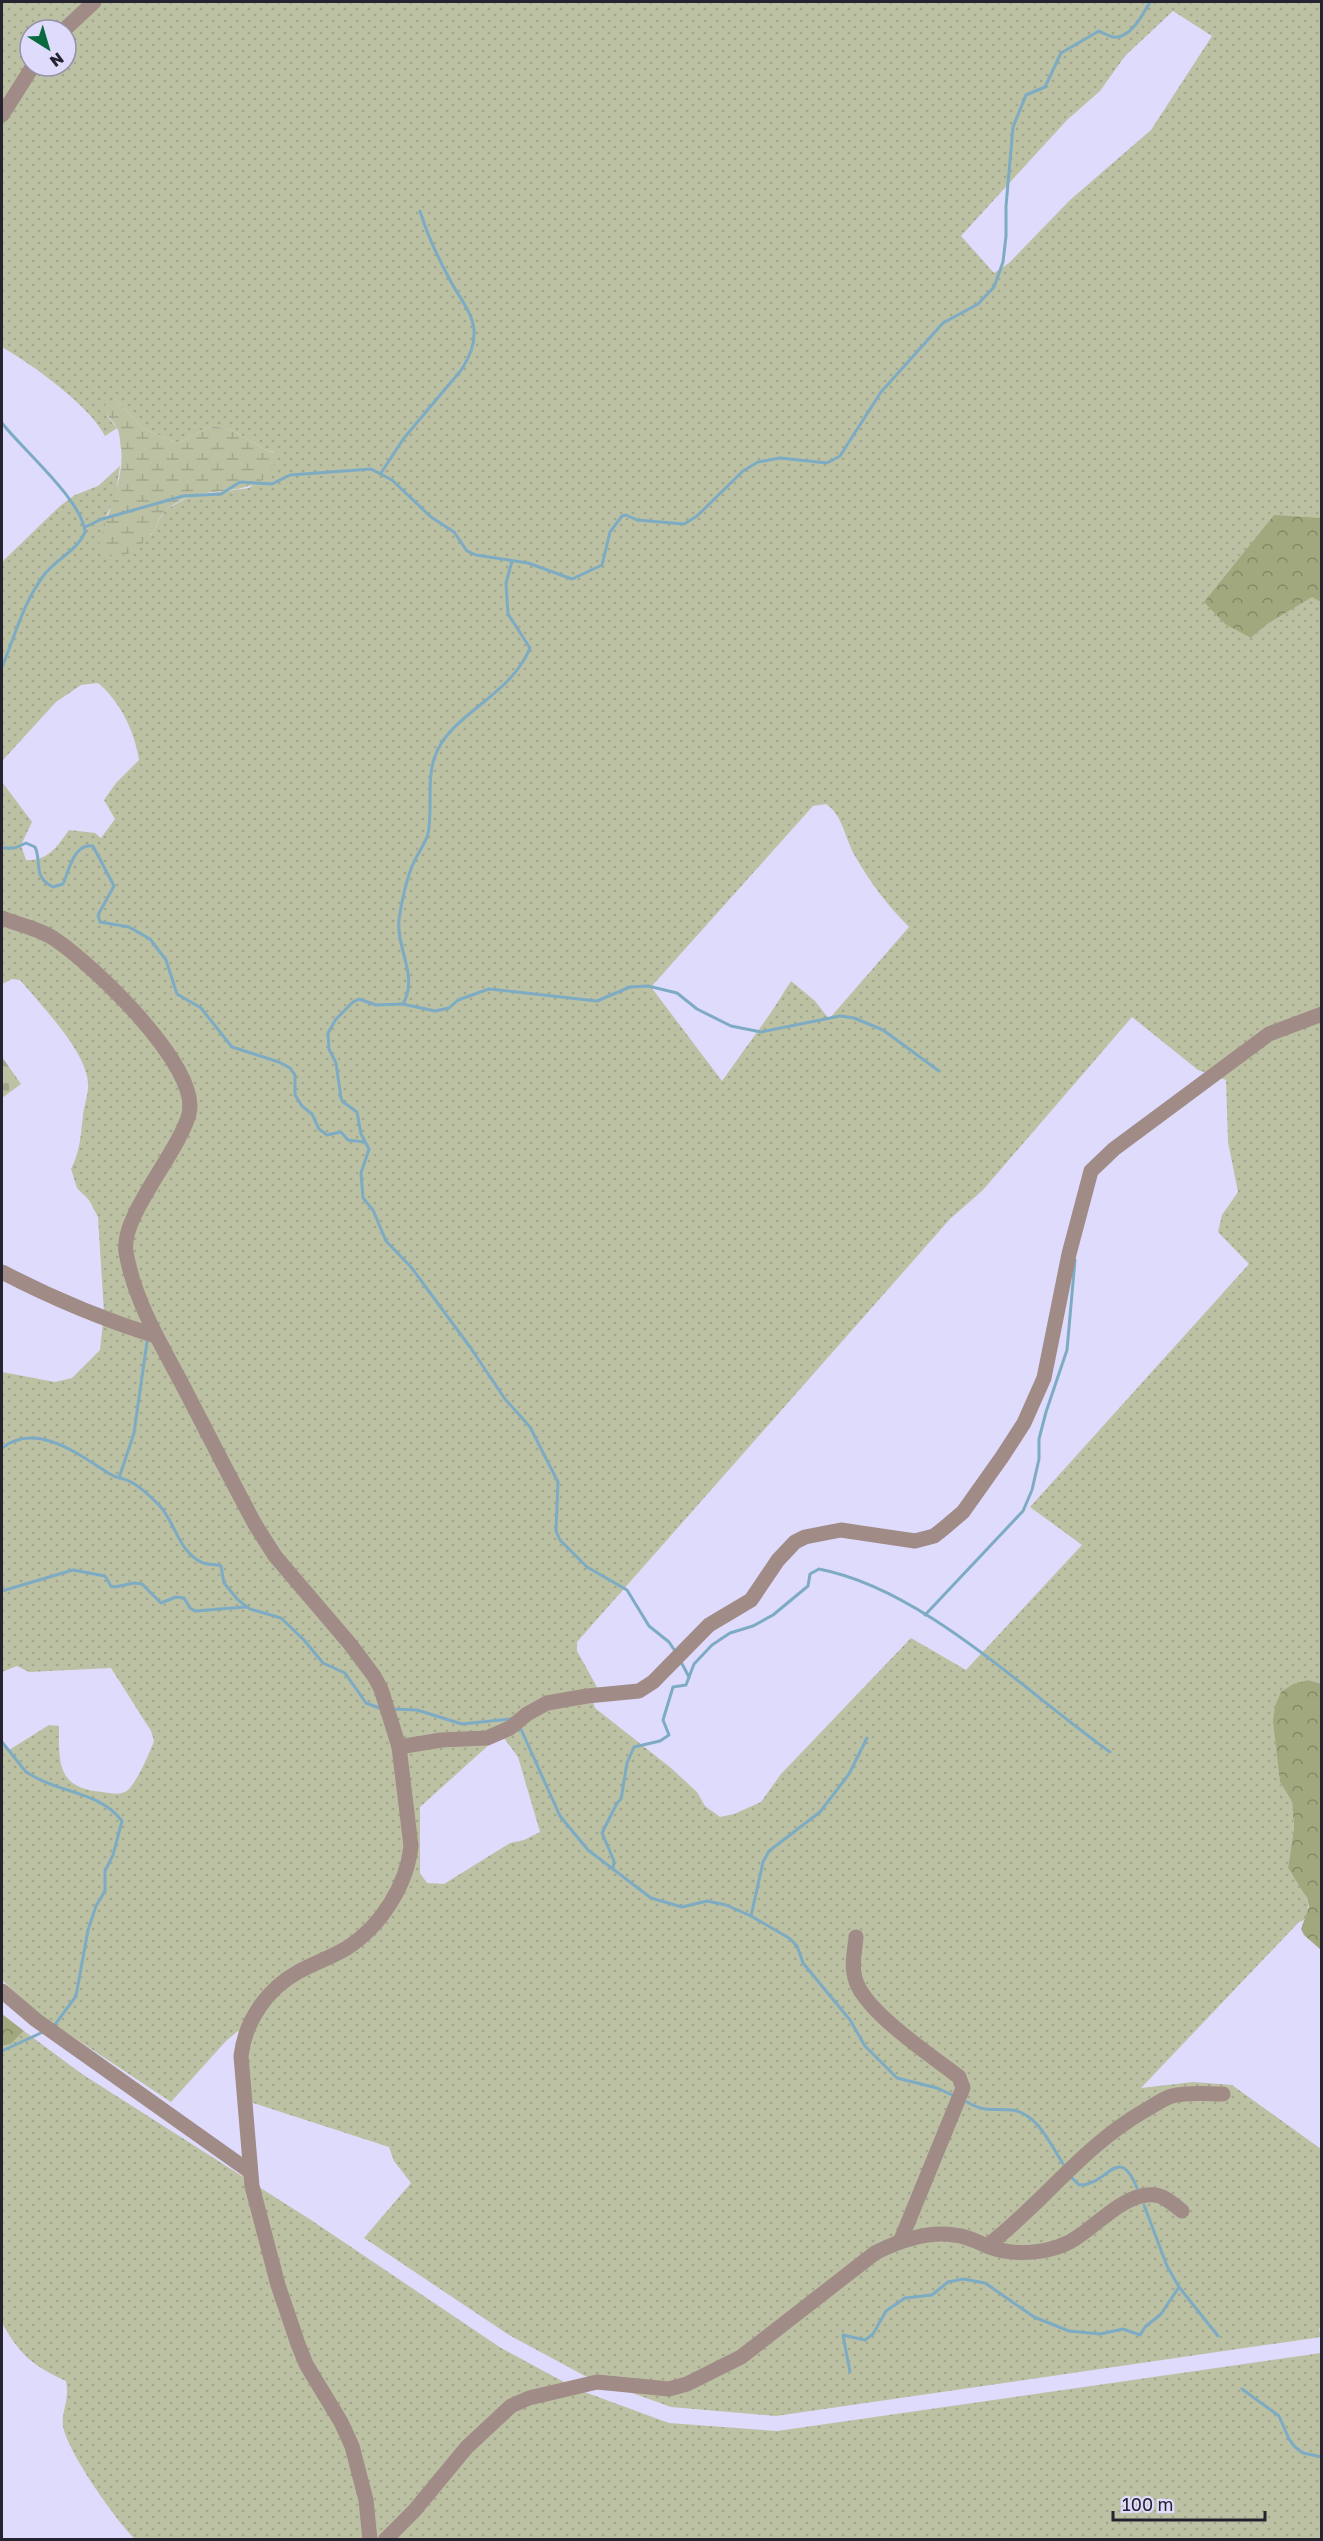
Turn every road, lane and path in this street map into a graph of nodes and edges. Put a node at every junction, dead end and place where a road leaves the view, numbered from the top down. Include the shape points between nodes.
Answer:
1 (94, 2) edge
2 (77, 18) edge
3 (24, 78) edge
4 (2, 115) edge
5 (2, 918) edge
6 (1322, 1014) edge
7 (2, 1272) edge
8 (156, 1336) junction
9 (399, 1747) junction
10 (856, 1936) dead end
11 (2, 1991) edge
12 (1223, 2094) dead end
13 (249, 2171) junction
14 (1182, 2211) dead end
15 (900, 2242) junction
16 (987, 2246) junction
17 (370, 2540) edge
18 (386, 2540) edge

1 - 2 street
3 - 4 street
5 - 8 street via 54,938 88,964 161,1043 189,1089 190,1112 186,1123 126,1236 126,1251 140,1298
6 - 9 street via 1269,1034 1114,1149 1091,1171 1069,1254 1044,1378 1024,1423 1002,1457 963,1512 943,1529 915,1541 841,1530 805,1537 778,1560 751,1600 697,1635 647,1687 630,1693 548,1703 487,1738 435,1740
7 - 8 street via 102,1319
8 - 9 street via 269,1546 374,1676 388,1706
9 - 13 street via 410,1863 391,1903 362,1936 282,1984 259,2008 248,2029 241,2056
10 - 15 street via 853,1970 860,1992 881,2016 959,2077 963,2088
11 - 13 street via 36,2020
12 - 16 street via 1170,2097 1134,2117 1107,2136
13 - 17 street via 278,2286 298,2344 352,2446 366,2500
14 - 16 street via 1162,2197 1147,2195 1104,2216 1066,2243 1015,2253
15 - 16 street via 952,2234
15 - 18 street via 875,2253 741,2357 687,2384 669,2389 597,2382 528,2398 511,2406 467,2447

